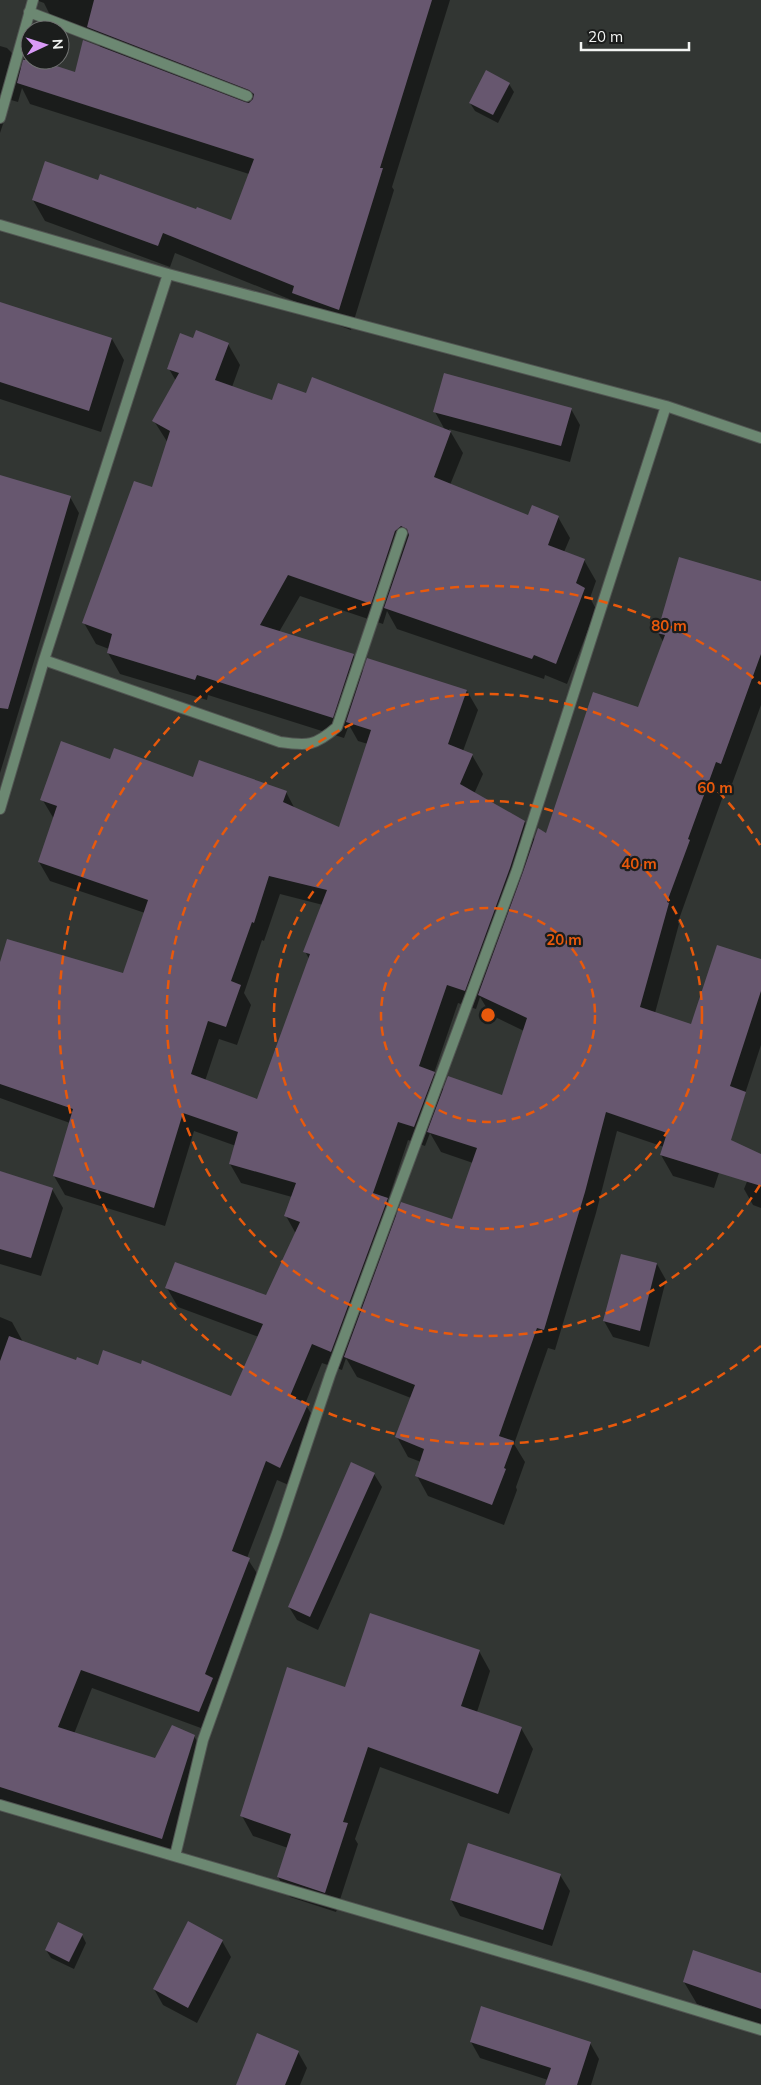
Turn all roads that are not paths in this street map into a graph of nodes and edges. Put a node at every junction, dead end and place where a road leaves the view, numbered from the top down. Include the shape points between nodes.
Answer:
1 (33, 0) edge
2 (29, 12) junction
3 (247, 96) dead end
4 (0, 118) edge
5 (0, 225) edge
6 (168, 274) junction
7 (666, 406) junction
8 (761, 438) edge
9 (402, 534) dead end
10 (44, 660) junction
11 (0, 809) edge
12 (0, 1805) edge
13 (175, 1856) junction
14 (761, 2030) edge

1 - 2 street
2 - 3 street
2 - 4 street
5 - 6 street
6 - 7 street
6 - 10 street
7 - 8 street
7 - 13 street via 517,870 330,1375 203,1740
9 - 10 street via 337,728 322,740 302,745 280,742
10 - 11 street
12 - 13 street
13 - 14 street

